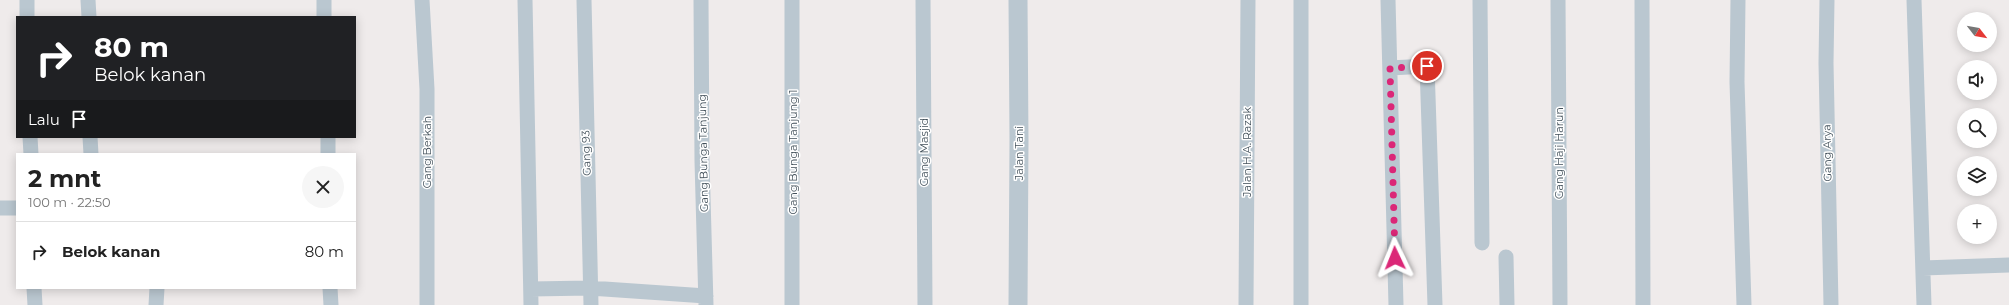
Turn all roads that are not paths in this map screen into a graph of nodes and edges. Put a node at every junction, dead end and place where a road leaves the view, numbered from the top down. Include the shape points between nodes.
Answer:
1 (27, 0) edge
2 (88, 0) edge
3 (324, 0) edge
4 (422, 0) edge
5 (525, 0) edge
6 (584, 0) edge
7 (701, 0) edge
8 (792, 0) edge
9 (923, 0) edge
10 (1018, 0) edge
11 (1248, 0) edge
12 (1301, 0) edge
13 (1388, 0) edge
14 (1480, 0) edge
15 (1558, 0) edge
16 (1642, 0) edge
17 (1738, 0) edge
18 (1827, 0) edge
19 (1914, 0) edge
20 (27, 16) edge
21 (89, 16) edge
22 (324, 16) edge
23 (1390, 68) junction
24 (30, 138) edge
25 (90, 138) edge
26 (328, 138) edge
27 (31, 153) edge
28 (91, 153) edge
29 (328, 153) edge
30 (0, 208) edge
31 (16, 208) edge
32 (1482, 243) dead end
33 (1506, 257) dead end
34 (2009, 265) edge
35 (1923, 268) junction
36 (590, 288) junction
37 (34, 289) edge
38 (157, 289) edge
39 (330, 289) edge
40 (531, 289) junction
41 (706, 300) edge
42 (1246, 304) edge
43 (35, 305) edge
44 (156, 305) edge
45 (331, 305) edge
46 (427, 305) edge
47 (531, 305) edge
48 (591, 305) edge
49 (792, 305) edge
50 (925, 305) edge
51 (1018, 305) edge
52 (1301, 305) edge
53 (1396, 305) edge
54 (1435, 305) edge
55 (1508, 305) edge
56 (1560, 305) edge
57 (1643, 305) edge
58 (1744, 305) edge
59 (1831, 305) edge
60 (1924, 305) edge

1 - 20 street
2 - 21 street
3 - 22 street
4 - 46 street, Gang Berkah via 427,89
5 - 40 street
6 - 36 street, Gang 93
7 - 41 street, Gang Bunga Tanjung
8 - 49 street, Gang Bunga Tanjung 1
9 - 50 street, Gang Masjid
10 - 51 street, Jalan Tani
11 - 42 street, Jalan H.A. Razak
12 - 52 street
13 - 23 street
14 - 32 street
15 - 56 street, Gang Haji Harun
16 - 57 street
17 - 58 street via 1737,82
18 - 59 street, Gang Arya via 1826,79
19 - 35 street
23 - 53 street
23 - 54 street via 1427,66
24 - 27 street
25 - 28 street
26 - 29 street
30 - 31 street
33 - 55 street
34 - 35 street
35 - 60 street
36 - 40 street
36 - 41 street
36 - 48 street, Gang 93
37 - 43 street
38 - 44 street
39 - 45 street
40 - 47 street

